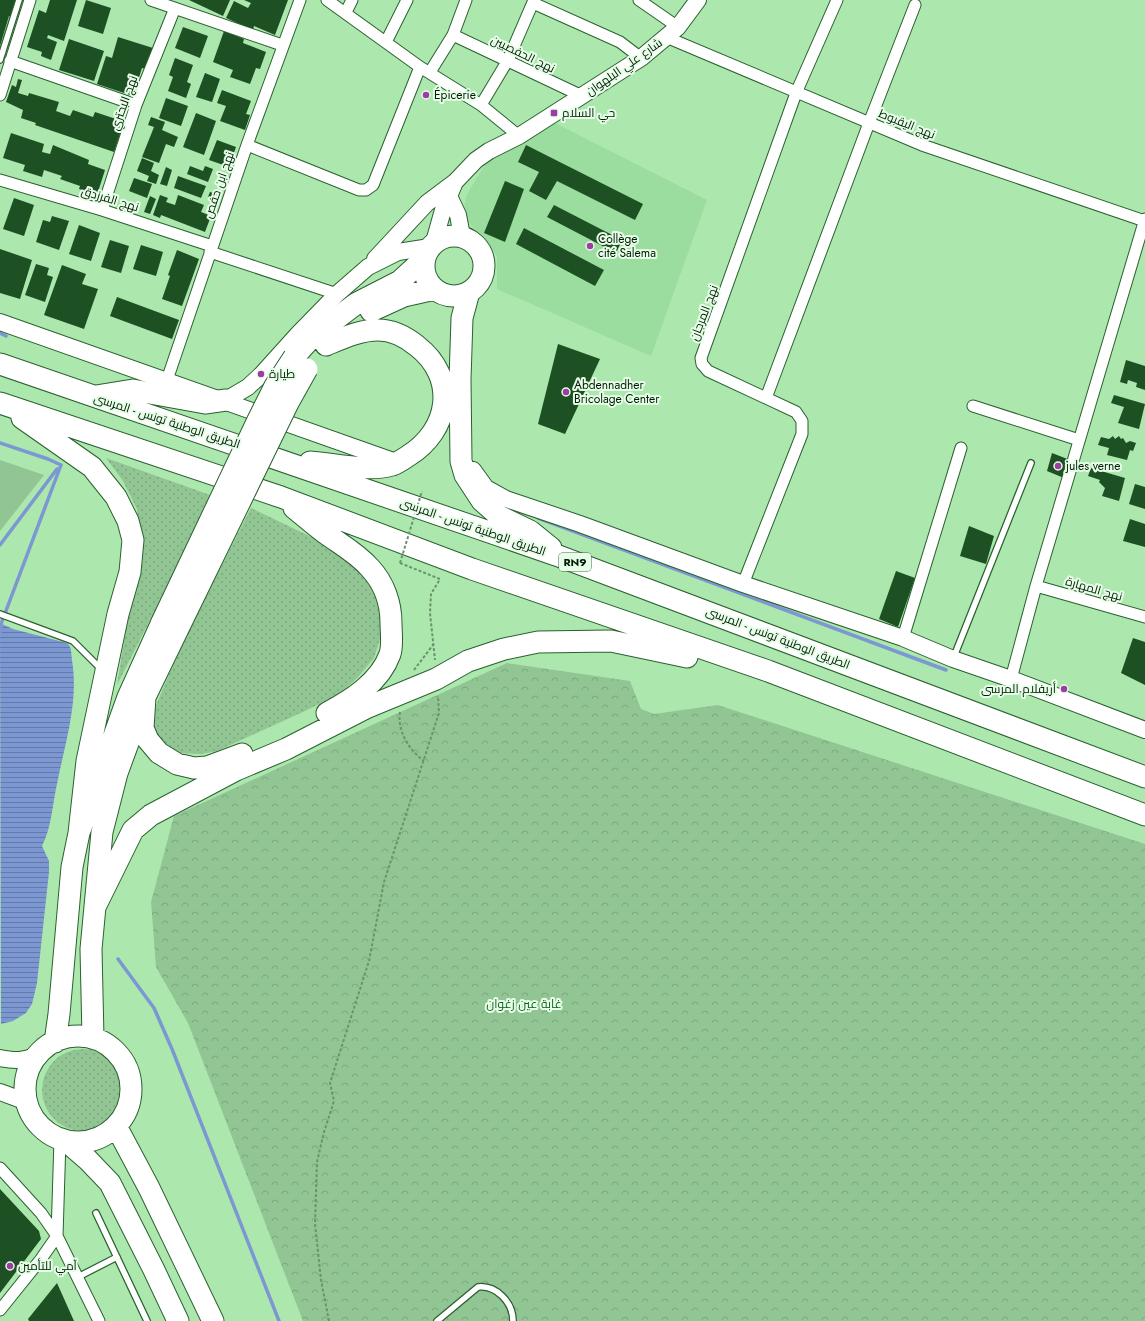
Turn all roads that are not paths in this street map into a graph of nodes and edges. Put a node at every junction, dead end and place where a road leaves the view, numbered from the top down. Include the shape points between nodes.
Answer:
1 (19, 0) edge
2 (30, 0) edge
3 (151, 0) edge
4 (300, 0) edge
5 (327, 0) edge
6 (352, 0) edge
7 (407, 0) edge
8 (466, 0) edge
9 (639, 0) edge
10 (698, 0) edge
11 (836, 0) edge
12 (534, 2) edge
13 (915, 5) dead end
14 (175, 8) junction
15 (346, 12) junction
16 (672, 32) junction
17 (453, 34) junction
18 (386, 42) junction
19 (282, 45) junction
20 (641, 58) junction
21 (5, 60) edge
22 (508, 60) junction
23 (420, 66) junction
24 (430, 72) junction
25 (796, 93) junction
26 (0, 95) edge
27 (582, 96) junction
28 (136, 105) junction
29 (480, 105) junction
30 (868, 123) junction
31 (519, 136) junction
32 (247, 145) junction
33 (0, 180) edge
34 (452, 189) junction
35 (102, 210) junction
36 (1145, 220) edge
37 (462, 236) junction
38 (211, 249) junction
39 (430, 249) junction
40 (368, 267) junction
41 (435, 289) junction
42 (469, 292) junction
43 (338, 294) junction
44 (0, 322) edge
45 (326, 345) junction
46 (301, 363) junction
47 (0, 364) edge
48 (167, 380) junction
49 (92, 396) junction
50 (766, 398) junction
51 (226, 400) junction
52 (1, 403) edge
53 (973, 406) dead end
54 (461, 435) junction
55 (1079, 440) junction
56 (961, 448) dead end
57 (281, 459) junction
58 (399, 462) junction
59 (1031, 463) dead end
60 (281, 497) junction
61 (556, 555) junction
62 (743, 584) junction
63 (1036, 586) junction
64 (0, 614) edge
65 (1145, 617) edge
66 (170, 626) junction
67 (903, 638) junction
68 (953, 659) junction
69 (768, 671) junction
70 (105, 673) junction
71 (1012, 679) junction
72 (145, 698) junction
73 (1145, 730) edge
74 (1145, 777) edge
75 (1145, 815) edge
76 (79, 833) junction
77 (95, 907) junction
78 (92, 1038) junction
79 (55, 1042) junction
80 (37, 1055) junction
81 (0, 1058) edge
82 (0, 1092) edge
83 (27, 1102) junction
84 (116, 1126) junction
85 (63, 1140) junction
86 (0, 1168) edge
87 (96, 1213) dead end
88 (56, 1236) junction
89 (117, 1258) junction
90 (78, 1277) junction
91 (204, 1301) junction
92 (0, 1310) edge
93 (99, 1321) edge
94 (147, 1321) edge
95 (178, 1321) edge
96 (213, 1321) edge
97 (217, 1321) edge
98 (437, 1321) edge
99 (513, 1321) edge

1 - 21 lane
2 - 21 street
3 - 14 street
4 - 19 street, نهج ابن حفص
5 - 15 street
6 - 15 street
7 - 18 street
8 - 17 street
9 - 16 street, نهج اليقبوط
10 - 16 street, شارع علي البلهوان
11 - 25 street, نهج المرجان
12 - 20 street via 620,42
12 - 22 street
13 - 30 street
14 - 19 street
14 - 28 street, نهج البحتري
15 - 18 street
16 - 20 street, شارع علي البلهوان
16 - 25 street, نهج اليقبوط
17 - 22 street, نهج الحفصيين
17 - 24 street
18 - 23 street
19 - 32 street, نهج ابن حفص
20 - 27 street, شارع علي البلهوان
21 - 26 street
21 - 28 street
22 - 27 street, نهج الحفصيين
22 - 29 street
23 - 24 street
23 - 32 street via 373,185 366,190 359,190
24 - 29 street
25 - 30 street, نهج اليقبوط
25 - 50 street, نهج المرجان via 701,358 708,371
27 - 31 street, شارع علي البلهوان
28 - 35 street, نهج البحتري
29 - 31 street
30 - 36 street, نهج اليقبوط via 922,145
30 - 50 street
31 - 34 street, شارع علي البلهوان via 488,151 476,160
32 - 38 street, نهج ابن حفص
33 - 35 street, نهج الفرزدق
34 - 37 street
34 - 39 street
34 - 40 street via 428,203
35 - 38 street, نهج الفرزدق
36 - 55 street
37 - 39 highway via 452,235 443,238
37 - 42 highway via 476,246 484,262 483,274 478,284
38 - 43 street, نهج الفرزدق
38 - 48 street, نهج ابن حفص
39 - 40 street via 398,252
39 - 41 highway via 424,269
39 - 46 highway via 400,281 357,303 312,337
40 - 43 street
41 - 42 highway via 446,295 458,296
41 - 45 highway via 404,296 367,313 332,335
42 - 54 highway via 462,318
43 - 51 street via 278,354 262,375
44 - 48 street
45 - 46 highway
45 - 58 highway via 362,332 380,330 398,334 428,354 437,369 444,392 444,407 435,431 428,441
46 - 66 highway, bridge via 275,386 258,420
47 - 49 highway, الطريق الوطنية تونس - المرسى / RN9
48 - 51 street
49 - 51 highway via 133,390 205,403
49 - 57 highway, الطريق الوطنية تونس - المرسى / RN9
50 - 62 street, نهج المرجان via 796,412 802,421 802,434
51 - 58 street
52 - 60 highway
52 - 70 highway via 92,467 116,497 128,521 133,540 130,572
53 - 55 street
54 - 61 highway via 461,461 465,475 482,501 500,516 530,531
54 - 62 street via 476,475 486,488 494,493
55 - 63 street
56 - 67 street
57 - 58 highway via 376,468
57 - 61 highway, الطريق الوطنية تونس - المرسى / RN9
59 - 68 lane
60 - 69 highway via 472,569
60 - 72 highway via 355,554 379,579 386,591 391,616 390,653 385,664 367,688 343,705 274,741 207,767 187,767 159,754 148,740 143,728
61 - 74 highway, الطريق الوطنية تونس - المرسى / RN9
62 - 67 street
63 - 65 street, نهج المهارة
63 - 71 street
64 - 70 lane via 73,641
66 - 72 highway
66 - 76 highway via 128,697
67 - 68 street
68 - 71 street
69 - 75 highway
69 - 77 highway via 719,664 611,641 538,642 504,649 468,661 436,679 236,770 151,815 133,830
70 - 76 highway via 87,761
71 - 73 street
72 - 77 highway via 109,802 102,832
76 - 79 highway via 72,867
77 - 78 highway via 91,949
78 - 79 highway via 67,1037
78 - 84 highway via 114,1050 128,1070 131,1094 126,1111
79 - 80 highway
80 - 81 street via 17,1061
80 - 83 highway via 27,1077
82 - 83 street
83 - 85 highway via 30,1112 39,1124
84 - 85 highway via 106,1135 93,1140
84 - 91 highway
85 - 88 street
85 - 95 highway via 88,1160 110,1183
86 - 88 street via 41,1213
87 - 89 lane
88 - 90 street
88 - 92 street
89 - 90 lane
89 - 94 lane
90 - 93 street
91 - 96 highway
91 - 97 lane
98 - 99 lane via 478,1287 486,1286 495,1289 506,1300 512,1310

